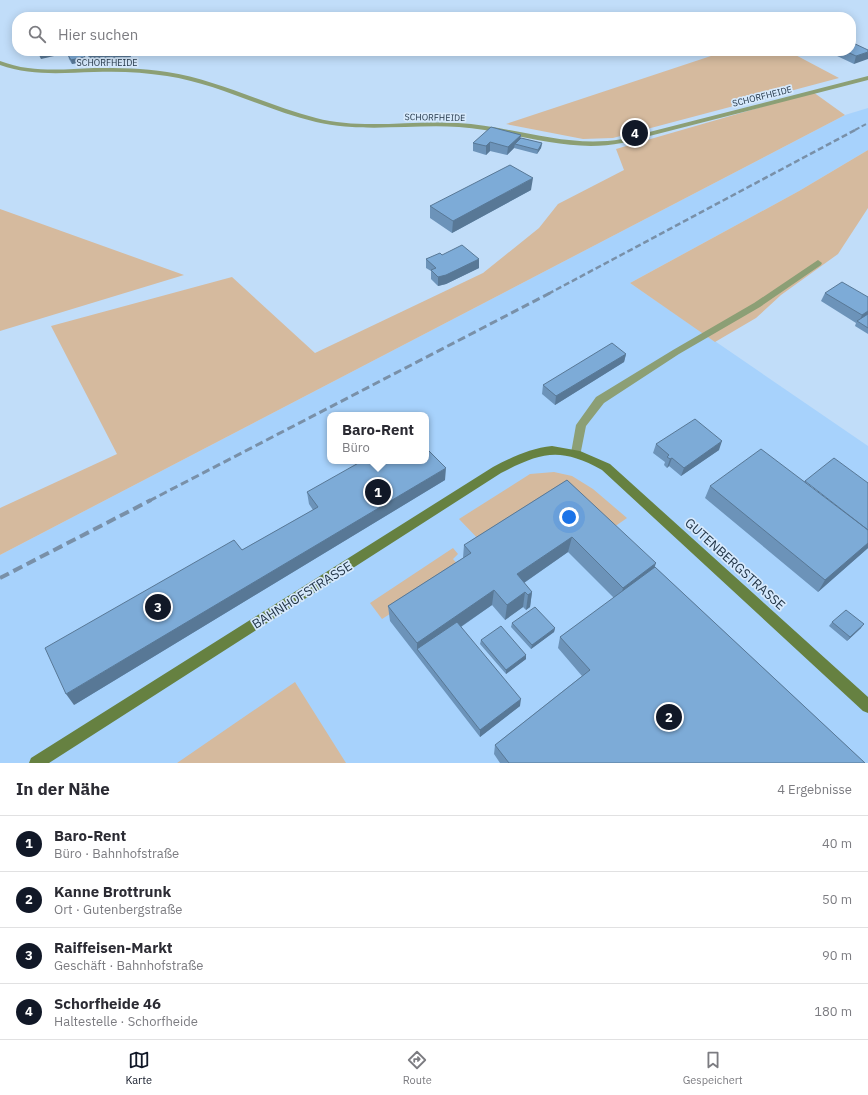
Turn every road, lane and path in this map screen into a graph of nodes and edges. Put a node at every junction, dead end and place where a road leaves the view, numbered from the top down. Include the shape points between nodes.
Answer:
1 (0, 63) edge
2 (868, 78) edge
3 (818, 263) dead end
4 (576, 454) junction
5 (868, 706) edge
6 (36, 763) edge

1 - 2 street, SCHORFHEIDE via 44,72 114,70 169,74 336,124 459,125 511,131 562,143 596,145 622,141
3 - 4 street via 757,306 676,352 600,400 581,425
4 - 5 street, GUTENBERGSTRASSE via 591,458 606,468
4 - 6 street, BAHNHOFSTRASSE via 556,450 535,452 497,470

